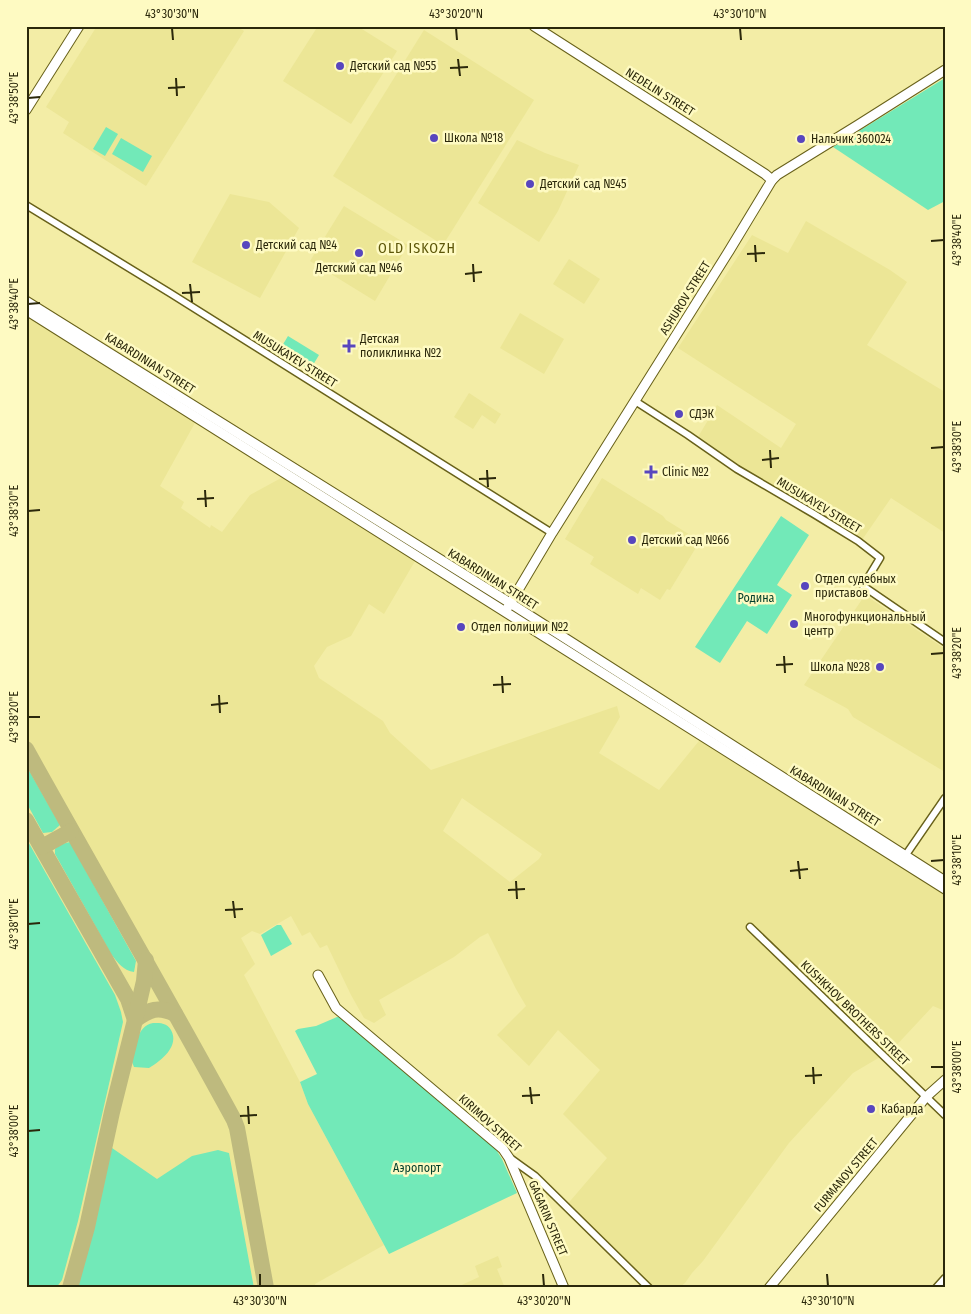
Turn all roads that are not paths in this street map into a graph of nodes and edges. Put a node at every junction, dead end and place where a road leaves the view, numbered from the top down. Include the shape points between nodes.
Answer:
1 (79, 26) edge
2 (534, 26) edge
3 (945, 70) edge
4 (26, 110) edge
5 (772, 180) junction
6 (26, 205) edge
7 (26, 301) edge
8 (26, 310) edge
9 (635, 401) junction
10 (552, 533) junction
11 (508, 607) junction
12 (945, 642) edge
13 (945, 798) edge
14 (903, 858) junction
15 (945, 881) edge
16 (945, 889) edge
17 (750, 927) dead end
18 (318, 975) dead end
19 (945, 1080) edge
20 (926, 1097) junction
21 (945, 1115) edge
22 (509, 1158) junction
23 (945, 1278) edge
24 (564, 1288) edge
25 (649, 1288) edge
26 (769, 1288) edge
27 (936, 1288) edge

1 - 4 main road
2 - 5 main road, NEDELIN STREET
3 - 5 main road, ASHUROV STREET
5 - 9 main road, ASHUROV STREET
6 - 10 street, MUSUKAYEV STREET
7 - 11 main road, KABARDINIAN STREET
8 - 11 main road, KABARDINIAN STREET
9 - 10 main road, ASHUROV STREET
9 - 12 street, MUSUKAYEV STREET via 880,558 863,586
10 - 11 main road, ASHUROV STREET
11 - 14 main road, KABARDINIAN STREET
13 - 14 street
14 - 15 main road, KABARDINIAN STREET
14 - 16 main road, KABARDINIAN STREET
17 - 20 street, KUSHKHOV BROTHERS STREET
18 - 22 main road, KIRIMOV STREET via 336,1008 493,1140
19 - 20 main road, FURMANOV STREET
20 - 21 street, KUSHKHOV BROTHERS STREET
20 - 26 main road, FURMANOV STREET
22 - 24 main road, GAGARIN STREET
22 - 25 street, KIRIMOV STREET via 535,1176
23 - 27 street

